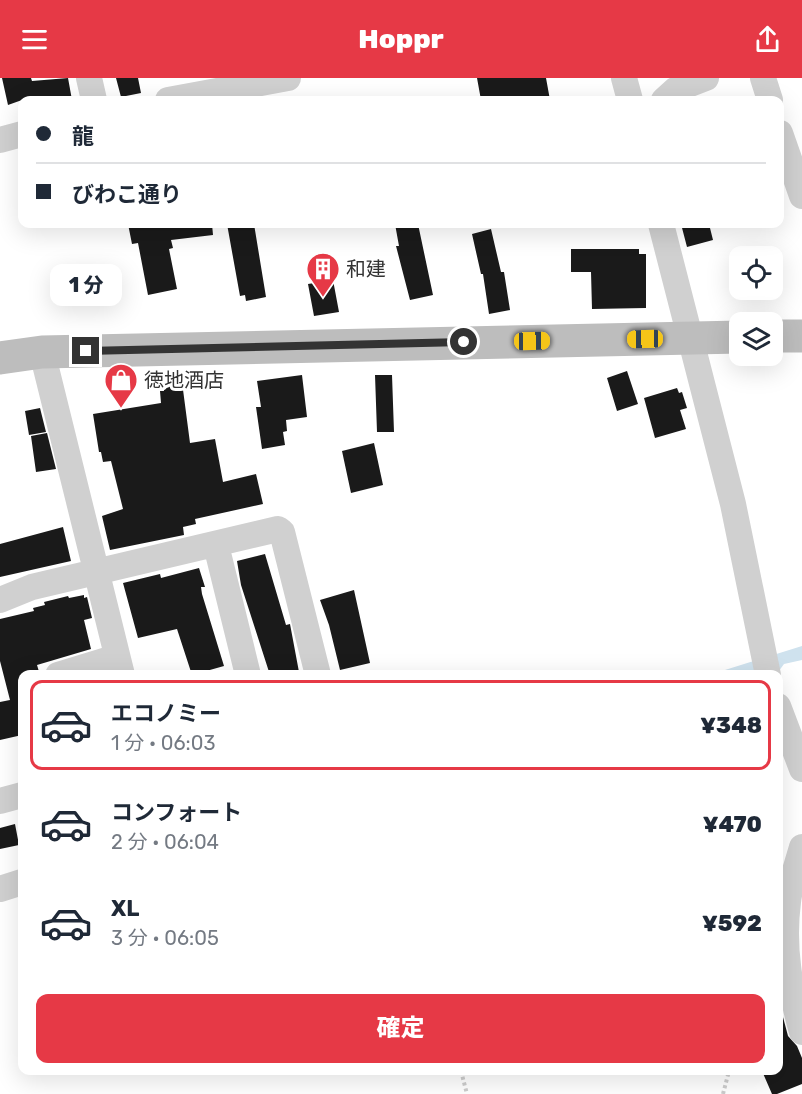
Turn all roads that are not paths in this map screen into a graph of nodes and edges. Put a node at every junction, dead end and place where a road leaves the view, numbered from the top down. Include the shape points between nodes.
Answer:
1 (89, 78) edge
2 (288, 78) edge
3 (624, 78) edge
4 (706, 78) edge
5 (763, 78) edge
6 (210, 85) edge
7 (93, 96) edge
8 (179, 96) edge
9 (629, 96) edge
10 (668, 96) edge
11 (769, 96) edge
12 (18, 135) edge
13 (0, 140) edge
14 (784, 144) edge
15 (802, 196) edge
16 (662, 228) edge
17 (783, 336) edge
18 (802, 336) edge
19 (729, 337) edge
20 (690, 338) junction
21 (42, 352) junction
22 (0, 358) edge
23 (216, 544) junction
24 (96, 573) junction
25 (0, 600) edge
26 (766, 664) edge
27 (119, 666) edge
28 (92, 670) edge
29 (247, 670) edge
30 (317, 670) edge
31 (783, 719) edge
32 (802, 769) edge
33 (18, 796) edge
34 (0, 801) edge
35 (802, 847) edge
36 (18, 883) edge
37 (0, 889) edge
38 (802, 1032) edge

1 - 7 street
2 - 6 street
3 - 9 street
4 - 10 street
5 - 11 street
6 - 8 street
12 - 13 street
14 - 15 street
16 - 20 street
17 - 18 street
19 - 20 street
20 - 21 street
20 - 26 street via 733,504
21 - 22 street
21 - 24 street
23 - 24 street
23 - 29 street
23 - 30 street via 278,529 282,532
24 - 25 street via 32,587
24 - 27 street
27 - 28 street
31 - 32 street
33 - 34 street
35 - 38 street via 788,900 785,943
36 - 37 street

